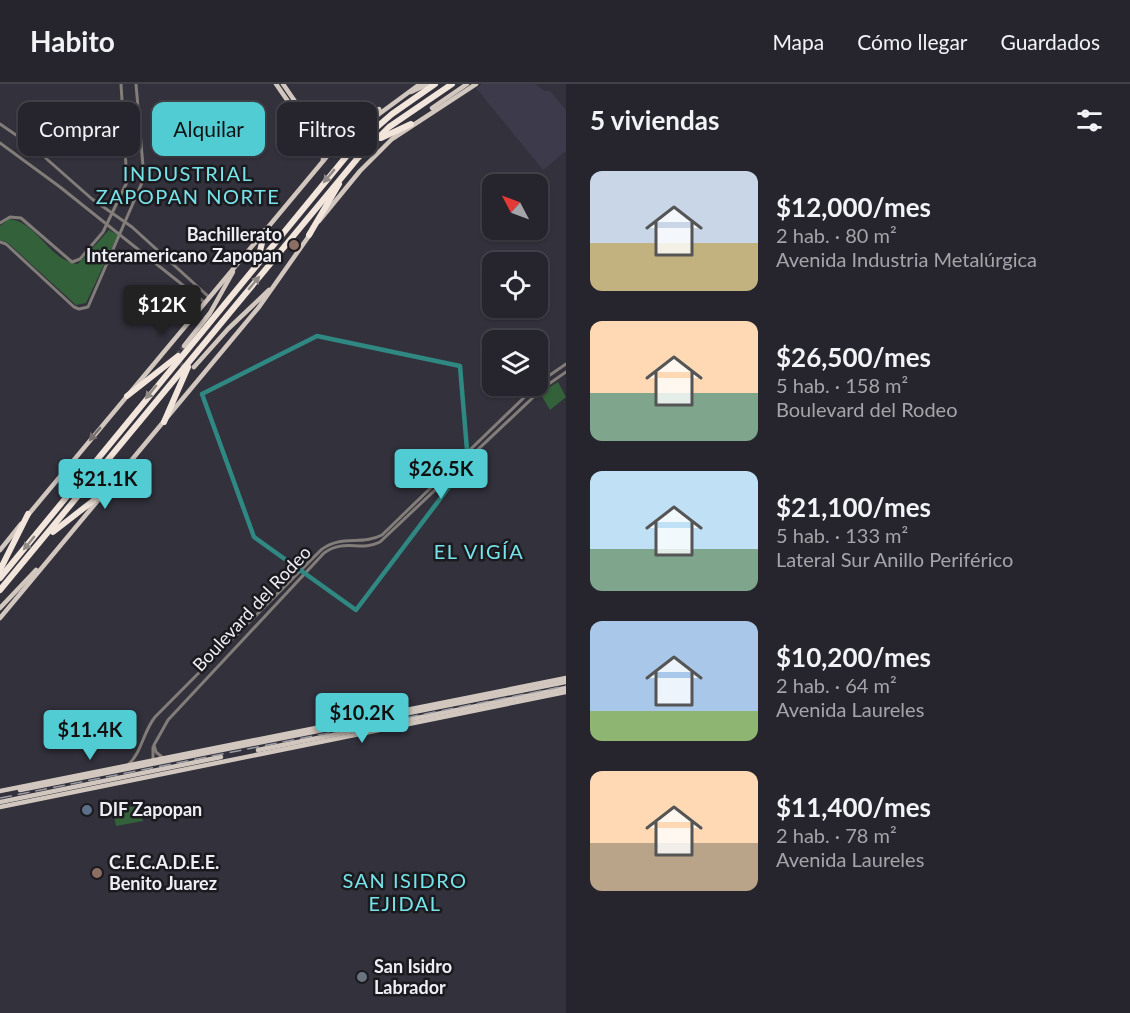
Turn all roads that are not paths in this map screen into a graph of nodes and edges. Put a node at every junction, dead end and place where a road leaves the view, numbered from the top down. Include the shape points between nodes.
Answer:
1 (121, 84) edge
2 (136, 84) edge
3 (276, 84) edge
4 (283, 84) edge
5 (420, 84) edge
6 (428, 84) edge
7 (435, 84) edge
8 (453, 84) edge
9 (467, 84) edge
10 (476, 84) edge
11 (407, 93) junction
12 (387, 106) junction
13 (377, 114) edge
14 (392, 114) junction
15 (424, 116) junction
16 (377, 123) edge
17 (0, 124) edge
18 (411, 124) junction
19 (377, 138) edge
20 (377, 139) edge
21 (0, 143) edge
22 (327, 156) edge
23 (361, 156) edge
24 (323, 161) junction
25 (341, 178) junction
26 (113, 215) junction
27 (0, 223) edge
28 (126, 223) junction
29 (108, 225) junction
30 (265, 231) junction
31 (120, 235) junction
32 (309, 235) junction
33 (0, 242) edge
34 (237, 264) junction
35 (255, 265) junction
36 (278, 281) junction
37 (209, 297) junction
38 (204, 302) junction
39 (184, 348) junction
40 (191, 359) junction
41 (566, 363) edge
42 (194, 367) dead end
43 (566, 372) edge
44 (548, 376) edge
45 (127, 396) junction
46 (525, 396) edge
47 (164, 422) junction
48 (107, 489) junction
49 (28, 514) junction
50 (0, 550) edge
51 (44, 565) junction
52 (0, 570) edge
53 (0, 578) edge
54 (0, 590) edge
55 (0, 608) edge
56 (0, 618) edge
57 (234, 636) junction
58 (242, 640) junction
59 (566, 680) edge
60 (566, 690) edge
61 (154, 745) junction
62 (139, 748) junction
63 (240, 753) junction
64 (251, 754) junction
65 (165, 758) junction
66 (152, 762) junction
67 (128, 765) junction
68 (139, 765) junction
69 (153, 772) junction
70 (141, 773) junction
71 (0, 786) edge
72 (10, 789) junction
73 (0, 792) edge
74 (0, 802) edge
75 (0, 807) edge

1 - 26 street via 128,174
2 - 28 street via 144,178
3 - 24 main road via 323,152
4 - 12 main road via 321,131 342,131
5 - 11 main road
6 - 11 main road
7 - 14 highway
8 - 19 highway
9 - 15 main road
10 - 15 main road
11 - 12 main road
12 - 13 main road
14 - 16 highway
14 -> 35 highway via 354,147
15 - 18 main road
17 - 26 street
18 - 20 highway
18 - 32 main road via 371,159
21 - 29 street
22 - 24 main road
23 - 25 highway
24 - 30 main road
25 - 32 highway
40 -> 25 highway
26 - 28 street
26 - 29 street
27 - 29 street via 10,217 21,218 72,262 80,259
28 - 31 street
28 - 37 street
29 - 31 street
30 - 34 main road
30 - 35 highway
31 - 33 street via 88,307 79,309
31 - 38 street
32 - 36 main road
34 - 37 main road
34 - 39 main road via 210,313
35 - 39 highway
36 - 42 main road
36 - 47 main road
37 - 38 main road
38 - 45 main road
39 - 45 highway
39 -> 53 highway
40 - 47 highway
40 - 54 highway
41 - 44 street, Boulevard del Rodeo
43 - 58 street, Boulevard del Rodeo via 543,388 380,542 369,546 341,544 324,553
45 -> 49 main road
46 - 57 street, Boulevard del Rodeo via 388,530 370,541 342,540 325,547
47 - 48 main road
48 - 51 main road
48 - 54 highway via 62,523
49 - 50 main road
49 - 52 highway
51 - 55 main road
51 - 56 main road
57 - 58 street
57 - 62 street, Boulevard del Rodeo via 148,726
58 - 61 street, Boulevard del Rodeo via 172,715
59 - 65 main road
59 - 66 main road
60 - 63 main road
60 - 64 main road
61 - 65 street
61 - 66 street
62 - 67 street, Boulevard del Rodeo
62 - 68 street
63 - 64 main road
63 - 69 main road
64 - 69 main road
65 - 66 main road
66 - 68 main road
66 - 69 main road
67 - 68 main road
67 - 72 main road
68 - 70 main road
68 - 73 main road
69 - 70 main road
69 - 75 main road
70 - 74 main road
71 - 72 main road
72 - 73 main road

